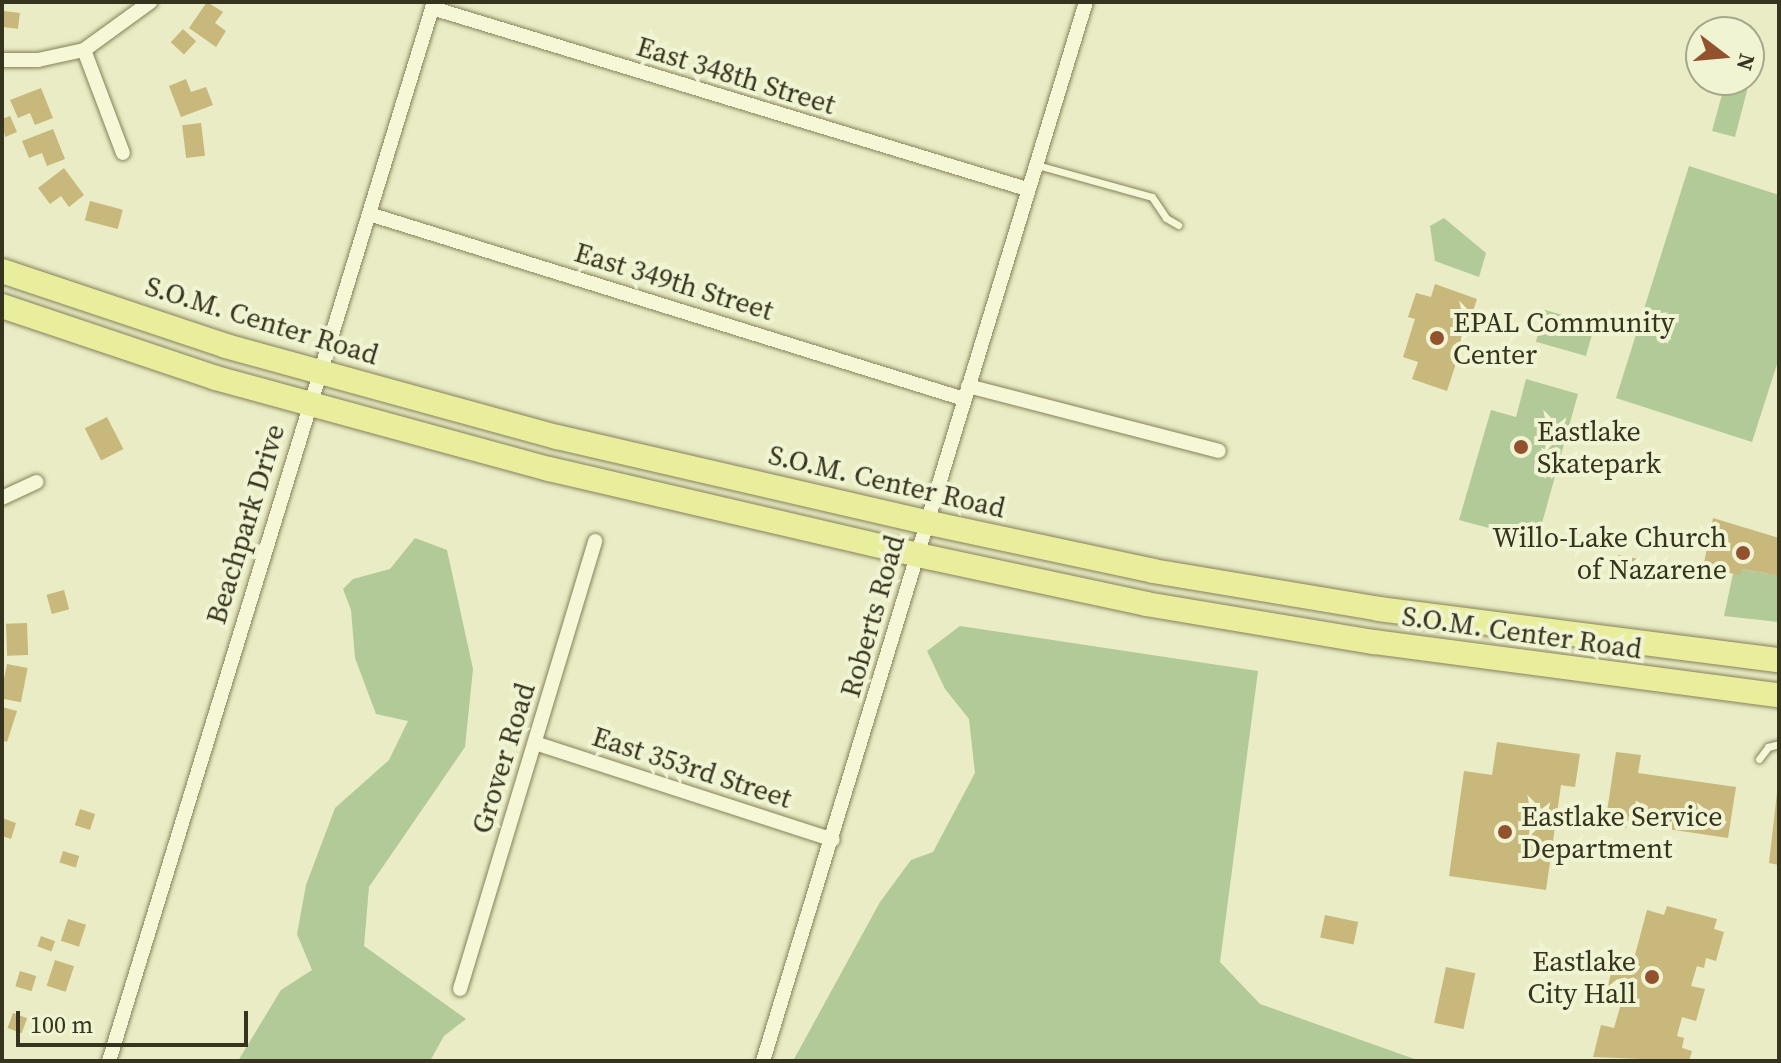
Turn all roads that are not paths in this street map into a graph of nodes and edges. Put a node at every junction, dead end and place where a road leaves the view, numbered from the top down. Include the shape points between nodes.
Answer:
1 (150, 2) edge
2 (1086, 2) edge
3 (433, 5) edge
4 (84, 50) junction
5 (2, 60) edge
6 (123, 153) dead end
7 (1035, 165) junction
8 (1027, 189) junction
9 (369, 214) junction
10 (1178, 225) dead end
11 (2, 271) edge
12 (2, 306) edge
13 (318, 370) junction
14 (966, 392) junction
15 (309, 403) junction
16 (1219, 451) dead end
17 (36, 482) dead end
18 (2, 498) edge
19 (925, 522) junction
20 (595, 541) dead end
21 (918, 555) junction
22 (1779, 660) edge
23 (1779, 695) edge
24 (535, 743) junction
25 (1779, 744) edge
26 (1759, 759) dead end
27 (833, 840) junction
28 (460, 989) dead end
29 (109, 1061) edge
30 (763, 1061) edge

1 - 4 street via 116,32
2 - 7 street, Roberts Road
3 - 8 street, East 348th Street
3 - 9 street, Beachpark Drive
4 - 5 street via 38,60
4 - 6 street
7 - 8 street, Roberts Road
7 - 10 lane via 1152,197 1166,218
8 - 14 street, Roberts Road
9 - 13 street, Beachpark Drive
9 - 14 street, East 349th Street
11 - 13 main road, S.O.M. Center Road via 226,346
12 - 15 main road, S.O.M. Center Road via 216,378
13 - 15 street, Beachpark Drive
13 - 19 main road, S.O.M. Center Road via 557,437
14 - 16 street, East 349th Street
14 - 19 street, Roberts Road
15 - 21 main road, S.O.M. Center Road via 549,469
15 - 29 street, Beachpark Drive
17 - 18 street
19 - 21 street, Roberts Road
19 - 22 main road, S.O.M. Center Road via 1153,571 1379,609
20 - 24 street, Grover Road
21 - 23 main road, S.O.M. Center Road via 1146,604 1359,640
21 - 27 street, Roberts Road
24 - 27 street, East 353rd Street
24 - 28 street, Grover Road
25 - 26 lane via 1768,747
27 - 30 street, Roberts Road

